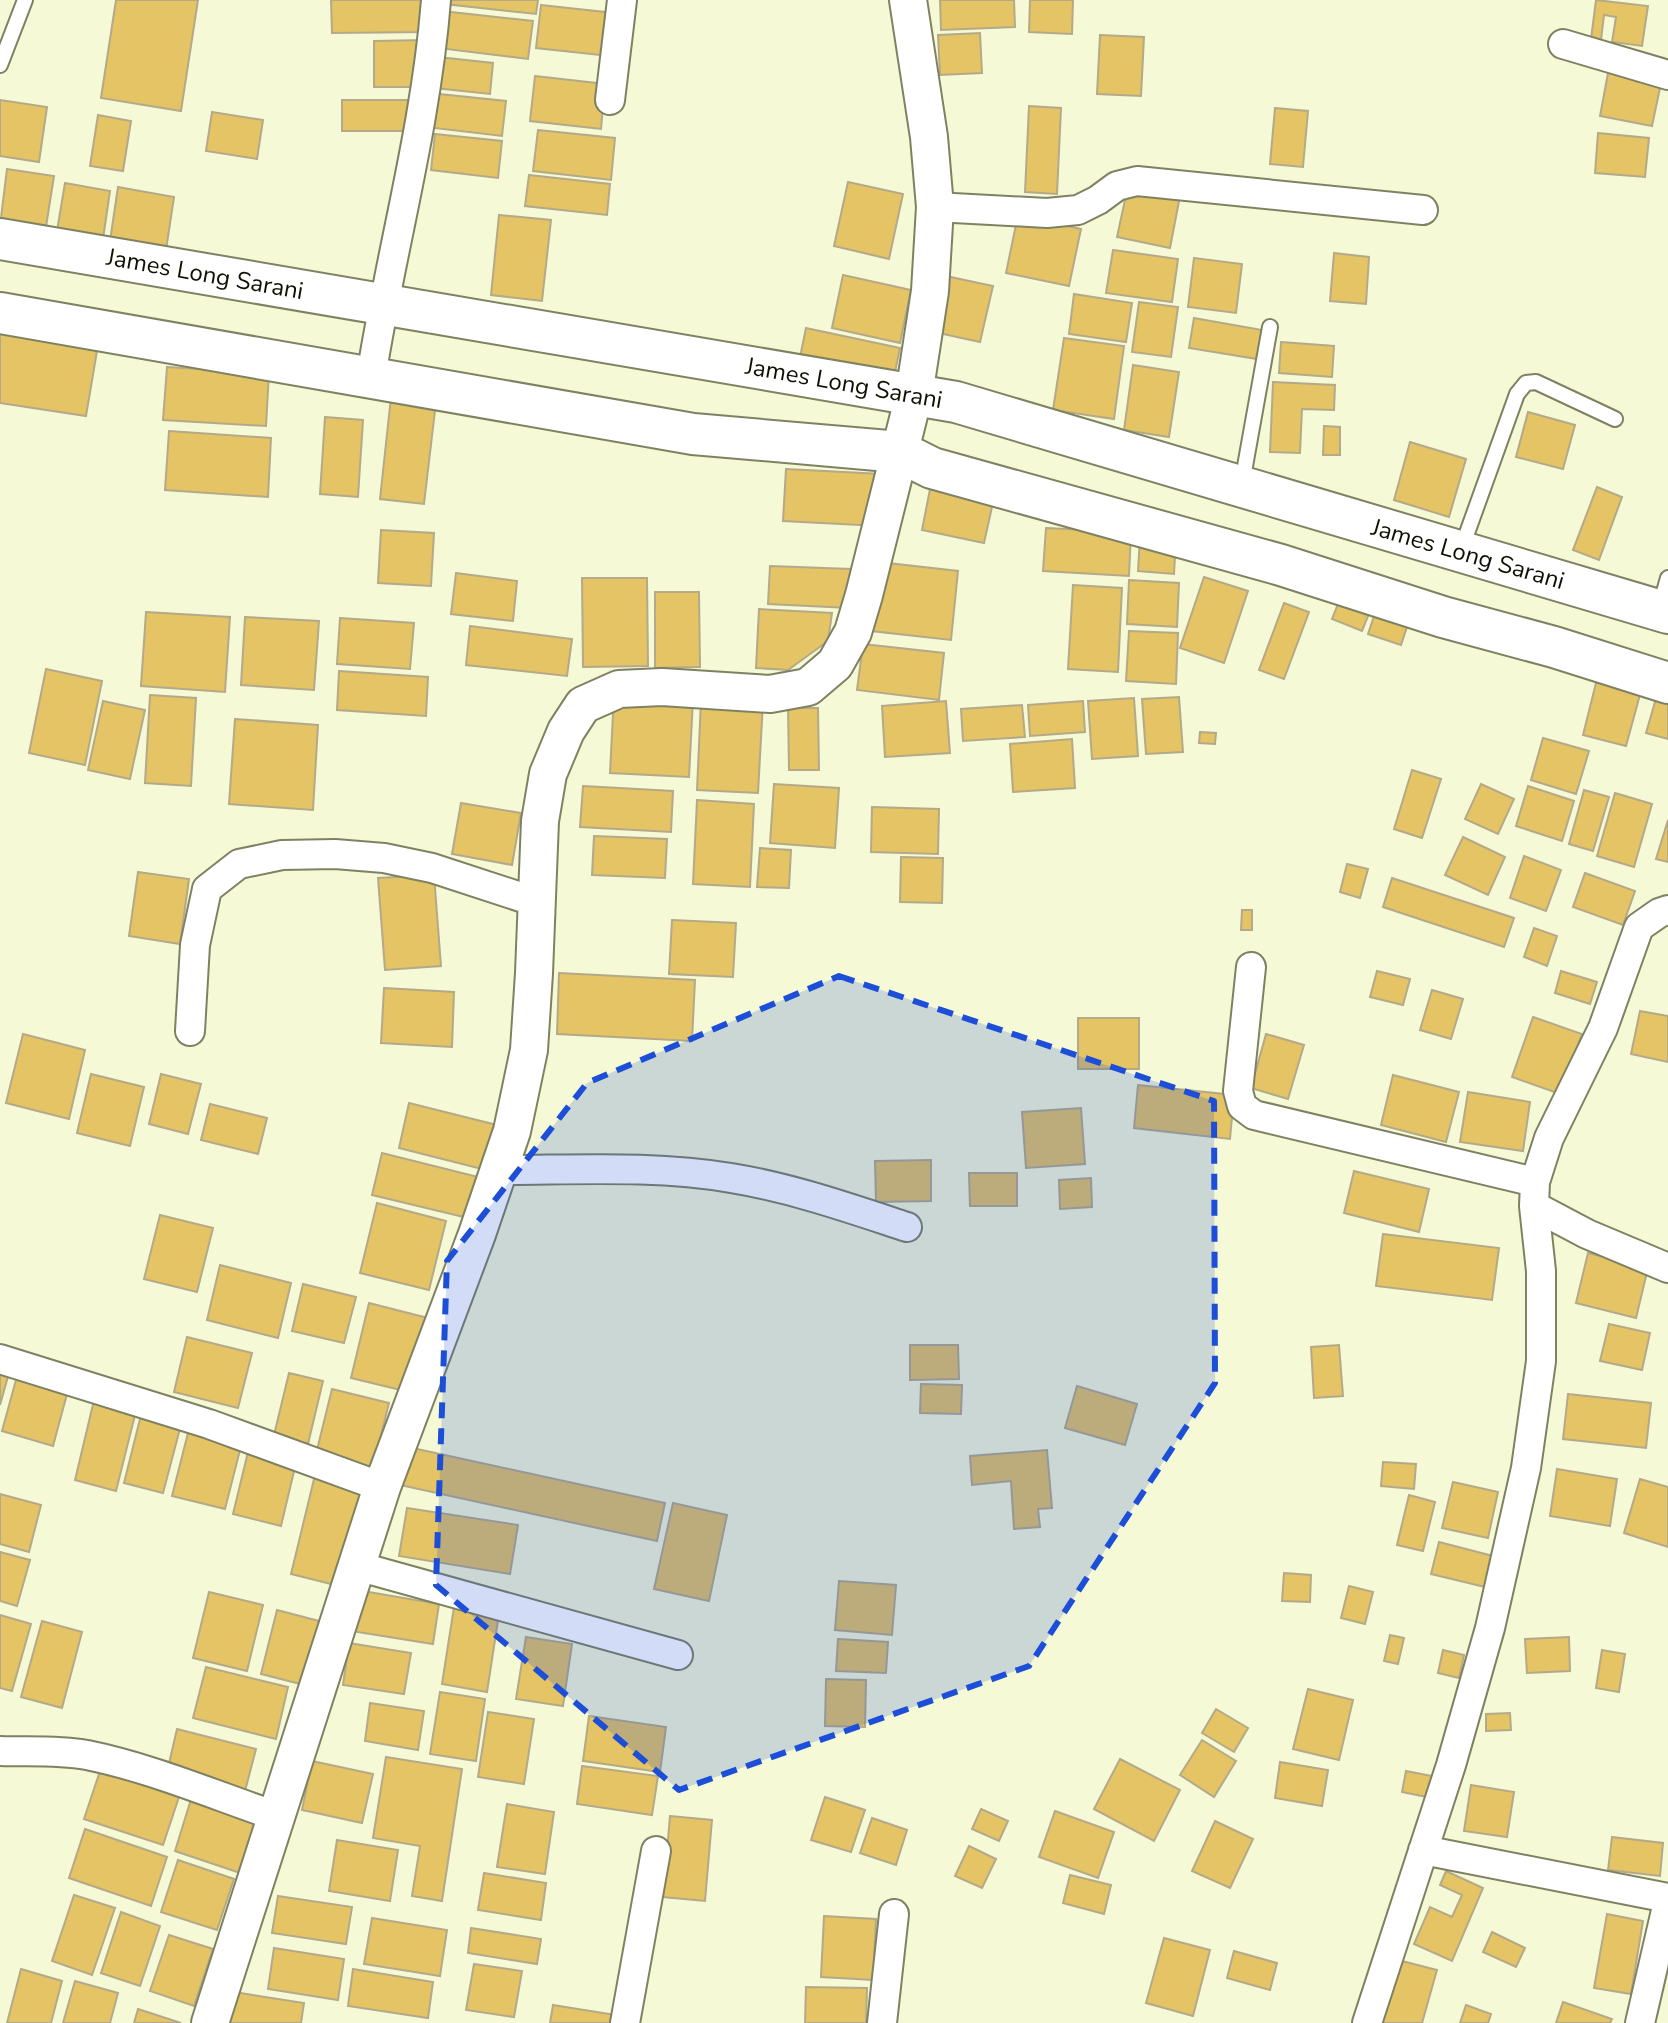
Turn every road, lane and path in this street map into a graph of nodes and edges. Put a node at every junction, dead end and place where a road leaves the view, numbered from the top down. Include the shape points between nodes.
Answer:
1 (25, 0) edge
2 (436, 0) edge
3 (622, 0) edge
4 (908, 0) edge
5 (1563, 44) dead end
6 (0, 65) edge
7 (1668, 75) edge
8 (610, 100) dead end
9 (935, 207) junction
10 (1423, 210) dead end
11 (0, 239) edge
12 (383, 305) junction
13 (0, 313) edge
14 (1270, 327) dead end
15 (371, 377) junction
16 (914, 395) junction
17 (1615, 419) dead end
18 (900, 452) junction
19 (1241, 487) junction
20 (1460, 552) junction
21 (1665, 601) edge
22 (1668, 683) edge
23 (536, 902) junction
24 (1668, 910) edge
25 (1251, 967) dead end
26 (190, 1031) dead end
27 (499, 1170) junction
28 (1534, 1194) junction
29 (907, 1227) dead end
30 (1668, 1268) edge
31 (0, 1359) edge
32 (382, 1487) junction
33 (357, 1566) junction
34 (678, 1655) dead end
35 (0, 1751) edge
36 (276, 1816) junction
37 (1423, 1850) junction
38 (656, 1851) dead end
39 (1668, 1900) edge
40 (894, 1914) dead end
41 (210, 2023) edge
42 (625, 2023) edge
43 (882, 2023) edge
44 (1367, 2023) edge
45 (1640, 2023) edge

1 - 6 lane
2 - 12 street via 421,125
3 - 8 street
4 - 9 street
5 - 7 street
9 - 10 street via 1078,210 1117,186 1137,181
9 - 16 street via 930,291
11 - 12 main road, James Long Sarani
12 - 15 street
12 - 16 main road, James Long Sarani
13 - 15 main road
14 - 19 lane
15 - 18 main road via 693,434
16 - 18 street
16 - 19 main road, James Long Sarani via 956,402
17 - 20 lane via 1536,382 1526,383 1517,394
18 - 22 main road via 932,468 1281,565
18 - 23 street via 853,632 835,664 808,687 770,694 619,689 583,705 548,774
19 - 20 main road, James Long Sarani
20 - 21 main road, James Long Sarani
23 - 26 street via 384,858 282,855 239,864 207,889 195,945
23 - 27 street via 529,1050
24 - 28 street via 1639,927 1603,1028 1549,1138
25 - 28 street via 1238,1091 1242,1106 1254,1115
27 - 29 street via 728,1177 797,1191
27 - 32 street
28 - 30 street via 1587,1234
28 - 37 street via 1541,1361 1526,1468 1490,1628
31 - 32 street via 209,1424
32 - 33 street
33 - 34 street
33 - 36 street
35 - 36 street via 86,1755
36 - 41 street
37 - 39 street
37 - 44 street
38 - 42 street
39 - 45 street
40 - 43 street

